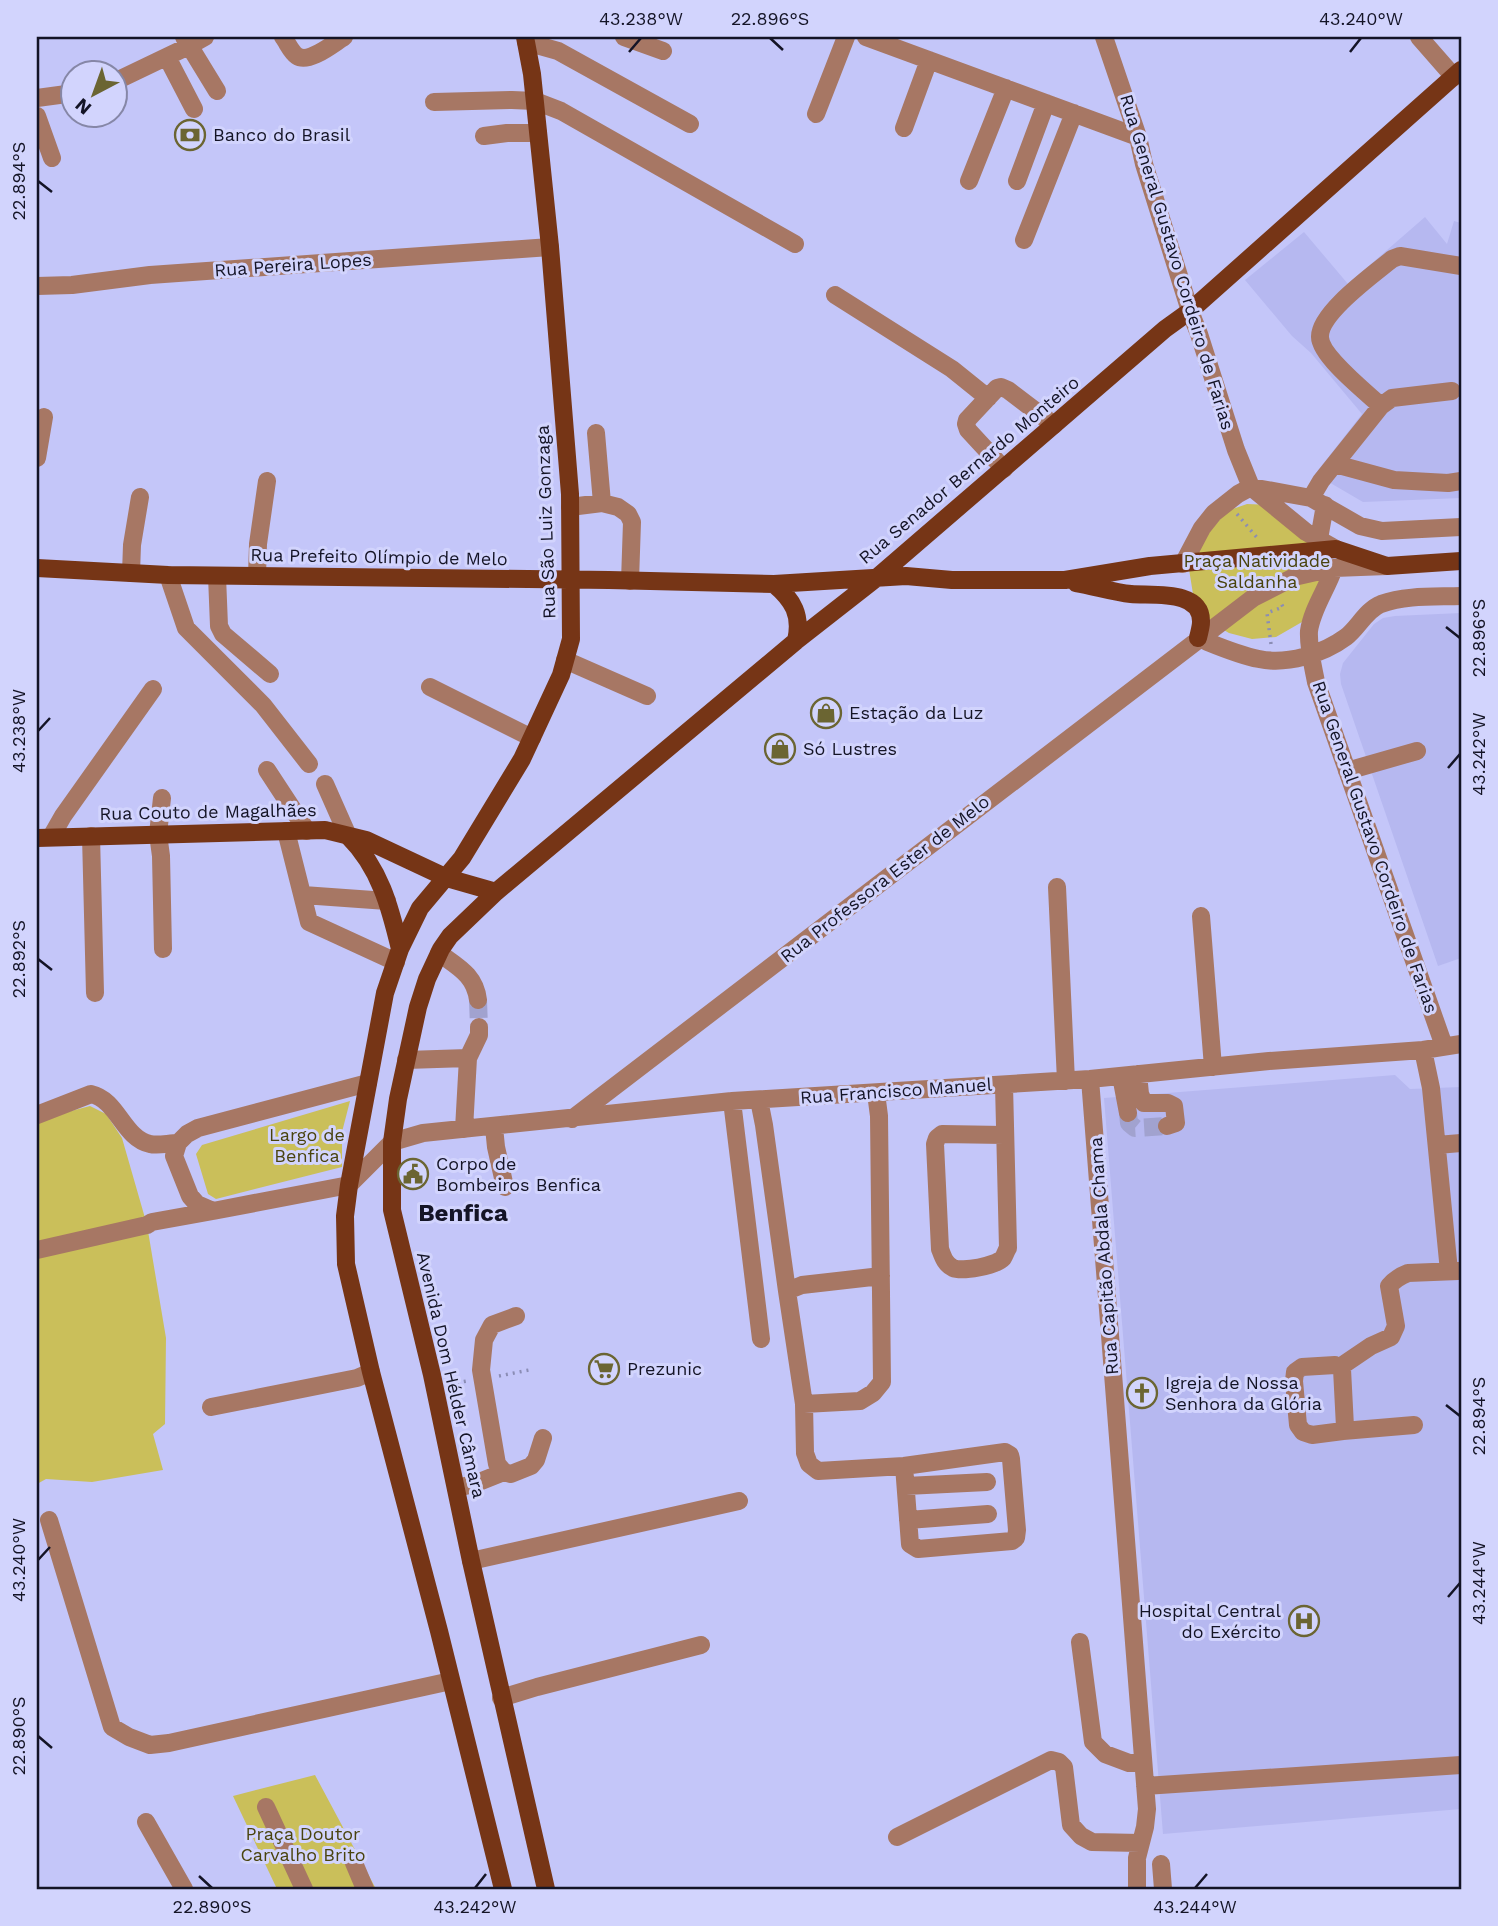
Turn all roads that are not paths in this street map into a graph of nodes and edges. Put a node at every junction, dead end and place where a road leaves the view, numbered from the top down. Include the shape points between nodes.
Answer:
1 (205, 37) edge
2 (283, 37) edge
3 (344, 37) edge
4 (624, 37) edge
5 (846, 37) edge
6 (866, 37) edge
7 (1104, 37) edge
8 (1419, 37) edge
9 (526, 40) edge
10 (187, 42) edge
11 (663, 51) dead end
12 (167, 57) junction
13 (929, 60) junction
14 (130, 74) edge
15 (1457, 74) edge
16 (1010, 90) junction
17 (217, 91) dead end
18 (60, 95) edge
19 (37, 98) edge
20 (434, 102) dead end
21 (535, 102) junction
22 (1046, 103) junction
23 (194, 109) dead end
24 (1074, 113) junction
25 (816, 114) dead end
26 (37, 116) edge
27 (690, 124) dead end
28 (904, 128) dead end
29 (538, 133) junction
30 (484, 136) dead end
31 (1138, 137) junction
32 (52, 158) dead end
33 (976, 176) dead end
34 (1017, 181) dead end
35 (1024, 240) dead end
36 (796, 244) dead end
37 (550, 247) junction
38 (1461, 266) edge
39 (37, 286) edge
40 (835, 295) dead end
41 (1190, 311) junction
42 (1451, 391) dead end
43 (988, 398) junction
44 (1381, 406) junction
45 (44, 417) dead end
46 (1054, 425) junction
47 (596, 433) dead end
48 (37, 458) edge
49 (1335, 464) junction
50 (1004, 469) junction
51 (267, 481) dead end
52 (1461, 481) edge
53 (1251, 487) junction
54 (141, 497) dead end
55 (1318, 501) junction
56 (601, 503) junction
57 (569, 507) junction
58 (1461, 527) edge
59 (1318, 539) junction
60 (1336, 550) junction
61 (1461, 561) edge
62 (1183, 564) junction
63 (1387, 566) junction
64 (37, 568) edge
65 (1334, 568) junction
66 (131, 573) junction
67 (168, 575) junction
68 (217, 576) junction
69 (257, 576) junction
70 (572, 580) junction
71 (874, 580) junction
72 (1065, 580) junction
73 (630, 581) junction
74 (774, 584) junction
75 (1461, 596) edge
76 (1198, 638) junction
77 (796, 641) junction
78 (1311, 655) junction
79 (565, 660) junction
80 (270, 674) dead end
81 (430, 687) dead end
82 (153, 689) dead end
83 (647, 696) dead end
84 (531, 738) junction
85 (1417, 751) dead end
86 (309, 764) dead end
87 (267, 769) dead end
88 (1347, 771) junction
89 (325, 784) dead end
90 (162, 798) dead end
91 (286, 831) junction
92 (307, 831) junction
93 (158, 834) junction
94 (91, 836) junction
95 (348, 836) junction
96 (44, 837) edge
97 (447, 878) junction
98 (1057, 887) dead end
99 (496, 892) junction
100 (303, 895) junction
101 (387, 901) junction
102 (1200, 916) dead end
103 (163, 948) dead end
104 (439, 953) junction
105 (398, 955) junction
106 (95, 993) dead end
107 (478, 1000) tunnel mouth
108 (479, 1027) tunnel mouth
109 (1452, 1045) edge
110 (1423, 1049) junction
111 (468, 1058) junction
112 (406, 1060) junction
113 (1213, 1067) junction
114 (1129, 1075) junction
115 (1090, 1079) junction
116 (1066, 1081) junction
117 (368, 1083) junction
118 (1004, 1084) junction
119 (876, 1093) junction
120 (759, 1100) junction
121 (732, 1101) junction
122 (1128, 1113) dead end
123 (37, 1115) edge
124 (572, 1119) junction
125 (494, 1126) junction
126 (1167, 1126) dead end
127 (464, 1129) junction
128 (1004, 1135) junction
129 (392, 1142) junction
130 (178, 1143) junction
131 (1461, 1143) edge
132 (1437, 1145) junction
133 (349, 1185) junction
134 (505, 1186) dead end
135 (213, 1211) junction
136 (37, 1250) edge
137 (1455, 1271) edge
138 (881, 1276) junction
139 (787, 1291) junction
140 (516, 1316) dead end
141 (761, 1339) dead end
142 (1340, 1367) junction
143 (371, 1372) junction
144 (804, 1404) junction
145 (211, 1407) dead end
146 (1414, 1425) dead end
147 (1343, 1431) junction
148 (543, 1438) dead end
149 (904, 1466) junction
150 (504, 1472) junction
151 (987, 1482) dead end
152 (906, 1486) junction
153 (456, 1488) junction
154 (739, 1501) dead end
155 (988, 1514) dead end
156 (49, 1520) dead end
157 (908, 1520) junction
158 (471, 1561) junction
159 (1080, 1642) dead end
160 (701, 1645) dead end
161 (451, 1681) junction
162 (501, 1698) junction
163 (1143, 1763) junction
164 (1461, 1765) edge
165 (1145, 1786) junction
166 (266, 1807) dead end
167 (146, 1822) dead end
168 (897, 1837) dead end
169 (1140, 1843) junction
170 (354, 1863) dead end
171 (1161, 1864) dead end
172 (184, 1889) edge
173 (304, 1889) edge
174 (365, 1889) edge
175 (503, 1889) edge
176 (546, 1889) edge
177 (1137, 1889) edge
178 (1163, 1889) edge

1 - 10 street
2 - 3 street via 302,57 317,55
4 - 11 street
5 - 25 street
6 - 13 street
7 - 31 street, Rua General Gustavo Cordeiro de Farias
8 - 15 street
9 - 21 main road, Rua São Luiz Gonzaga
9 - 27 street via 558,51
10 - 12 street
10 - 17 street
12 - 14 street
12 - 23 street
13 - 16 street
13 - 28 street
15 - 41 main road, Rua Senador Bernardo Monteiro
16 - 22 street
16 - 33 street
18 - 19 street
20 - 21 street
21 - 29 main road, Rua São Luiz Gonzaga
21 - 36 street via 561,111
22 - 24 street
22 - 34 street
24 - 31 street
24 - 35 street
26 - 32 street
29 - 30 street
29 - 37 main road, Rua São Luiz Gonzaga
31 - 41 street, Rua General Gustavo Cordeiro de Farias
37 - 39 street, Rua Pereira Lopes
37 - 57 main road, Rua São Luiz Gonzaga
38 - 44 street via 1400,256 1392,259 1323,323 1320,338 1324,349
40 - 43 street via 952,369
41 - 46 main road, Rua Senador Bernardo Monteiro
41 - 53 street, Rua General Gustavo Cordeiro de Farias
42 - 44 street via 1392,398
43 - 46 street via 1001,387
43 - 50 street via 966,424
44 - 49 street
45 - 48 street
46 - 50 main road, Rua Senador Bernardo Monteiro
47 - 56 street
49 - 52 street via 1394,480
49 - 55 street
50 - 71 main road, Rua Senador Bernardo Monteiro
51 - 69 street
53 - 55 street
53 - 59 street
53 - 62 street via 1214,513
54 - 66 street
55 - 58 street via 1360,526 1382,531
55 - 59 street
56 - 57 street
56 - 73 street via 628,513 632,522
57 - 70 main road, Rua São Luiz Gonzaga
59 - 60 street
60 - 62 main road, Rua Prefeito Olímpio de Melo
60 - 63 main road, Rua Prefeito Olímpio de Melo
61 - 63 main road
62 - 72 main road, Rua Prefeito Olímpio de Melo
63 - 65 street
64 - 66 main road, Rua Prefeito Olímpio de Melo
65 - 76 street via 1294,577 1253,598
65 - 78 street, Rua General Gustavo Cordeiro de Farias via 1312,620
66 - 67 main road, Rua Prefeito Olímpio de Melo
67 - 68 main road, Rua Prefeito Olímpio de Melo
67 - 86 street via 186,628 263,705
68 - 69 main road, Rua Prefeito Olímpio de Melo
68 - 80 street via 223,634
69 - 70 main road, Rua Prefeito Olímpio de Melo
70 - 73 main road, Rua Prefeito Olímpio de Melo
70 - 79 main road, Rua São Luiz Gonzaga via 572,639
71 - 72 main road, Rua Prefeito Olímpio de Melo via 906,576
71 - 74 main road, Rua Prefeito Olímpio de Melo
71 - 77 main road, Rua Senador Bernardo Monteiro
72 - 76 main road via 1129,594 1188,599 1202,621
73 - 74 main road, Rua Prefeito Olímpio de Melo
74 - 77 main road via 795,610
75 - 78 street via 1405,598 1377,605 1349,635
76 - 78 street via 1262,660
76 - 124 street, Rua Professora Ester de Melo
77 - 99 main road, Rua Senador Bernardo Monteiro
78 - 88 street, Rua General Gustavo Cordeiro de Farias
79 - 83 street
79 - 84 main road, Rua São Luiz Gonzaga
81 - 84 street
82 - 96 street
84 - 97 main road, Rua São Luiz Gonzaga via 475,839
85 - 88 street
87 - 92 street
88 - 109 street, Rua General Gustavo Cordeiro de Farias
89 - 95 street
90 - 93 street
91 - 92 main road, Rua Couto de Magalhães
91 - 93 main road, Rua Couto de Magalhães
91 - 100 street
92 - 95 main road, Rua Couto de Magalhães
93 - 94 main road, Rua Couto de Magalhães
93 - 103 street
94 - 96 main road, Rua Couto de Magalhães
94 - 106 street
95 - 97 main road, Rua Couto de Magalhães
95 - 101 main road via 371,864
97 - 99 main road, Rua Couto de Magalhães
97 - 105 main road, Rua São Luiz Gonzaga via 420,908
98 - 116 street
99 - 104 main road, Avenida Dom Hélder Câmara via 450,936
100 - 101 street
100 - 105 street via 309,922
101 - 105 main road
102 - 113 street
104 - 107 street via 468,974
104 - 112 main road, Avenida Dom Hélder Câmara via 418,1007
105 - 117 main road, Rua São Luiz Gonzaga via 385,993
108 - 111 street via 480,1035
109 - 110 street, Rua Francisco Manuel
110 - 113 street, Rua Francisco Manuel
110 - 132 street
111 - 112 street
111 - 127 street
112 - 129 main road, Avenida Dom Hélder Câmara
113 - 114 street, Rua Francisco Manuel
114 - 115 street, Rua Francisco Manuel
114 - 122 street
114 - 126 street via 1144,1103 1174,1106 1176,1123
115 - 116 street, Rua Francisco Manuel
115 - 163 street, Rua Capitão Abdala Chama
116 - 118 street, Rua Francisco Manuel
117 - 130 street via 198,1128
117 - 133 main road
118 - 119 street, Rua Francisco Manuel
118 - 128 street
119 - 120 street, Rua Francisco Manuel
119 - 138 street
120 - 121 street, Rua Francisco Manuel
120 - 139 street
121 - 124 street, Rua Francisco Manuel
121 - 141 street
123 - 130 street via 98,1095 141,1140
124 - 125 street, Rua Francisco Manuel
125 - 127 street, Rua Francisco Manuel
125 - 134 street
127 - 129 street, Rua Francisco Manuel
128 - 128 street via 942,1134 937,1138 940,1249 950,1267 992,1265 1008,1248
129 - 133 street, Rua Francisco Manuel
129 - 153 main road, Avenida Dom Hélder Câmara via 392,1210
130 - 135 street via 174,1156 190,1196
131 - 132 street
132 - 137 street
133 - 135 street
133 - 143 main road via 346,1264
135 - 136 street
137 - 142 street via 1408,1273 1394,1281 1390,1286 1396,1326 1391,1337
138 - 139 street via 802,1285
138 - 144 street via 882,1382 860,1401
139 - 144 street
140 - 150 street via 492,1325 484,1340 481,1370 497,1464
142 - 147 street
142 - 147 street via 1302,1367 1295,1372 1294,1381 1298,1425 1303,1432
143 - 145 street
143 - 161 main road
144 - 149 street via 805,1453 818,1471
146 - 147 street
148 - 150 street via 531,1466
149 - 152 street
149 - 157 street via 1005,1452 1010,1455 1017,1531 1012,1541 918,1549 910,1544
150 - 153 street
151 - 152 street
152 - 157 street
153 - 158 main road, Avenida Dom Hélder Câmara
154 - 158 street
155 - 157 street
156 - 161 street via 112,1727 129,1737 150,1745 169,1743
158 - 162 main road, Avenida Dom Hélder Câmara
159 - 163 street via 1093,1742 1105,1754
160 - 162 street
161 - 175 main road
162 - 176 main road, Avenida Dom Hélder Câmara
163 - 165 street, Rua Capitão Abdala Chama
164 - 165 street
165 - 169 street, Rua Capitão Abdala Chama via 1147,1809
166 - 173 street
167 - 172 street
168 - 169 street via 1051,1760 1064,1767 1072,1825 1082,1836 1092,1842
169 - 177 street, Rua Capitão Abdala Chama
170 - 174 street
171 - 178 street

